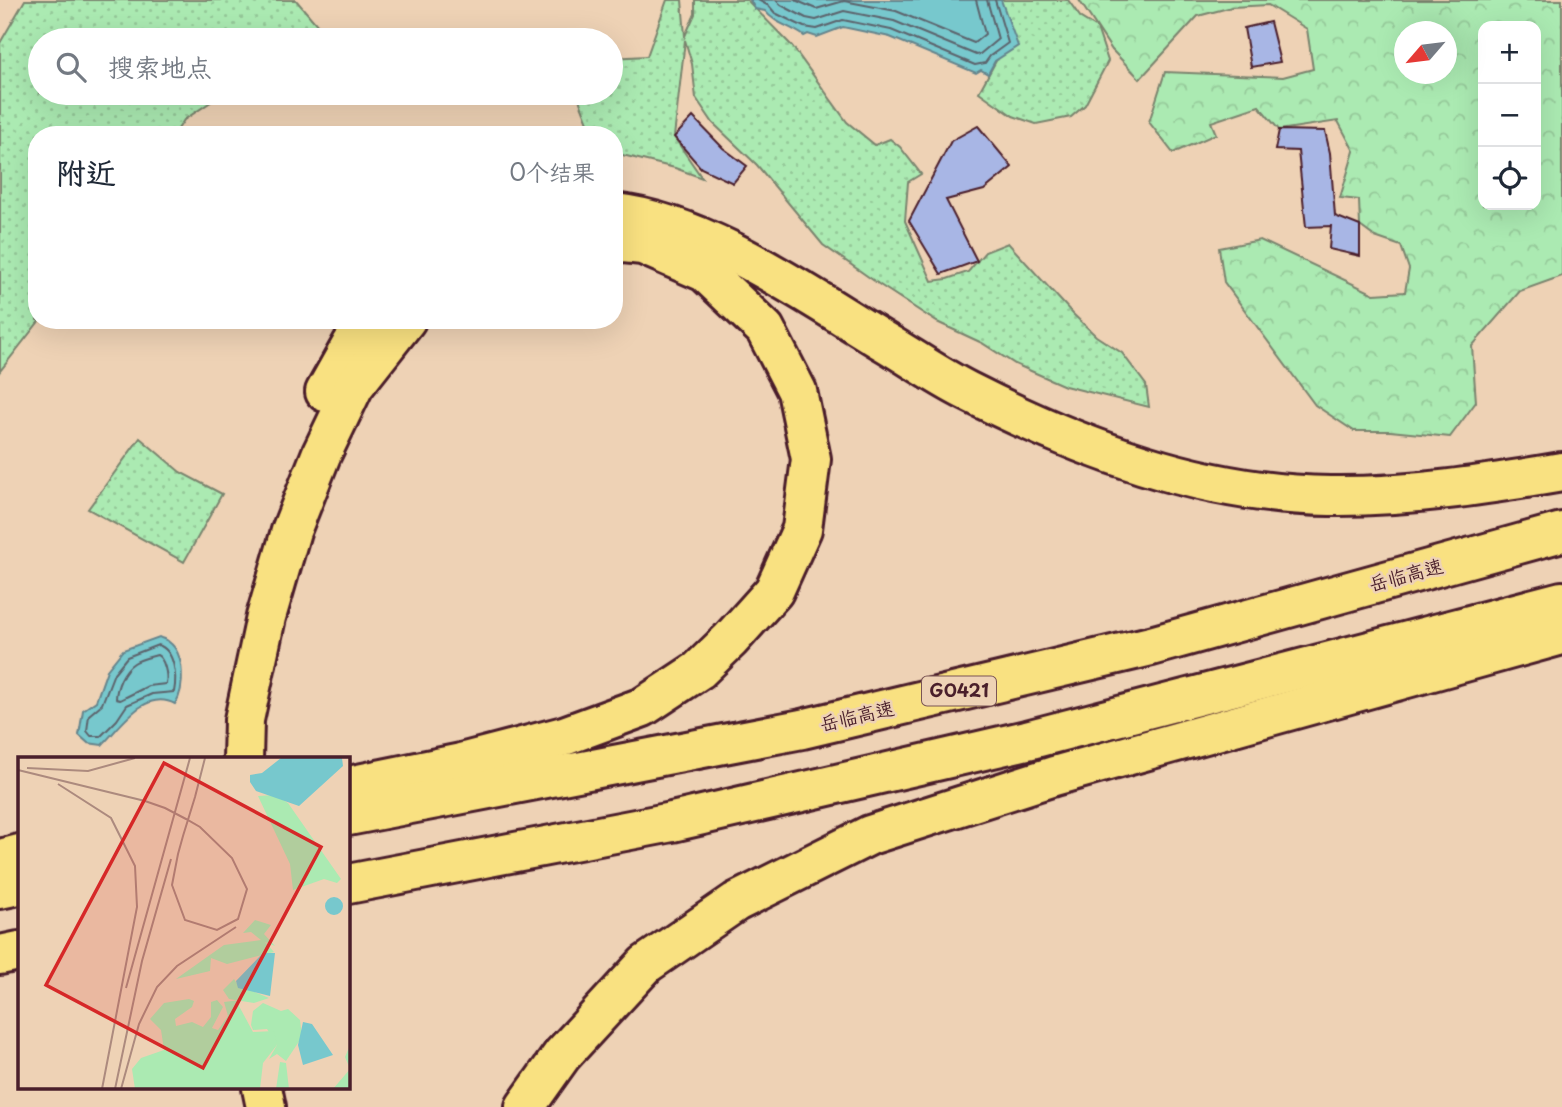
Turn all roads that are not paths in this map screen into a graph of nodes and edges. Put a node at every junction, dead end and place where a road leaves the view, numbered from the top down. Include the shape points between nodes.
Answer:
1 (623, 215) edge
2 (623, 243) edge
3 (364, 329) edge
4 (399, 329) edge
5 (1562, 472) edge
6 (1562, 532) edge
7 (1562, 601) edge
8 (1562, 635) edge
9 (218, 757) edge
10 (243, 757) edge
11 (350, 786) edge
12 (350, 816) edge
13 (18, 854) edge
14 (0, 859) edge
15 (18, 884) edge
16 (350, 884) edge
17 (0, 889) edge
18 (18, 951) edge
19 (0, 955) edge
20 (525, 1107) edge

1 - 5 highway via 689,231 759,267 965,390 1073,441 1156,469 1247,489 1330,496 1414,492
2 - 11 highway via 643,244 705,272 765,328 797,391 811,459 802,529 774,591 699,670 643,707 564,736
3 - 9 highway via 308,420 266,525 240,620
4 - 10 highway via 354,386 291,531 266,617 247,707
6 - 12 highway, 岳临高速 / G0421 via 1151,646 816,725
7 - 16 highway via 1001,746 672,821
8 - 20 highway via 1054,776 870,835 736,902 646,964 562,1055
13 - 14 highway
15 - 17 highway
18 - 19 highway

